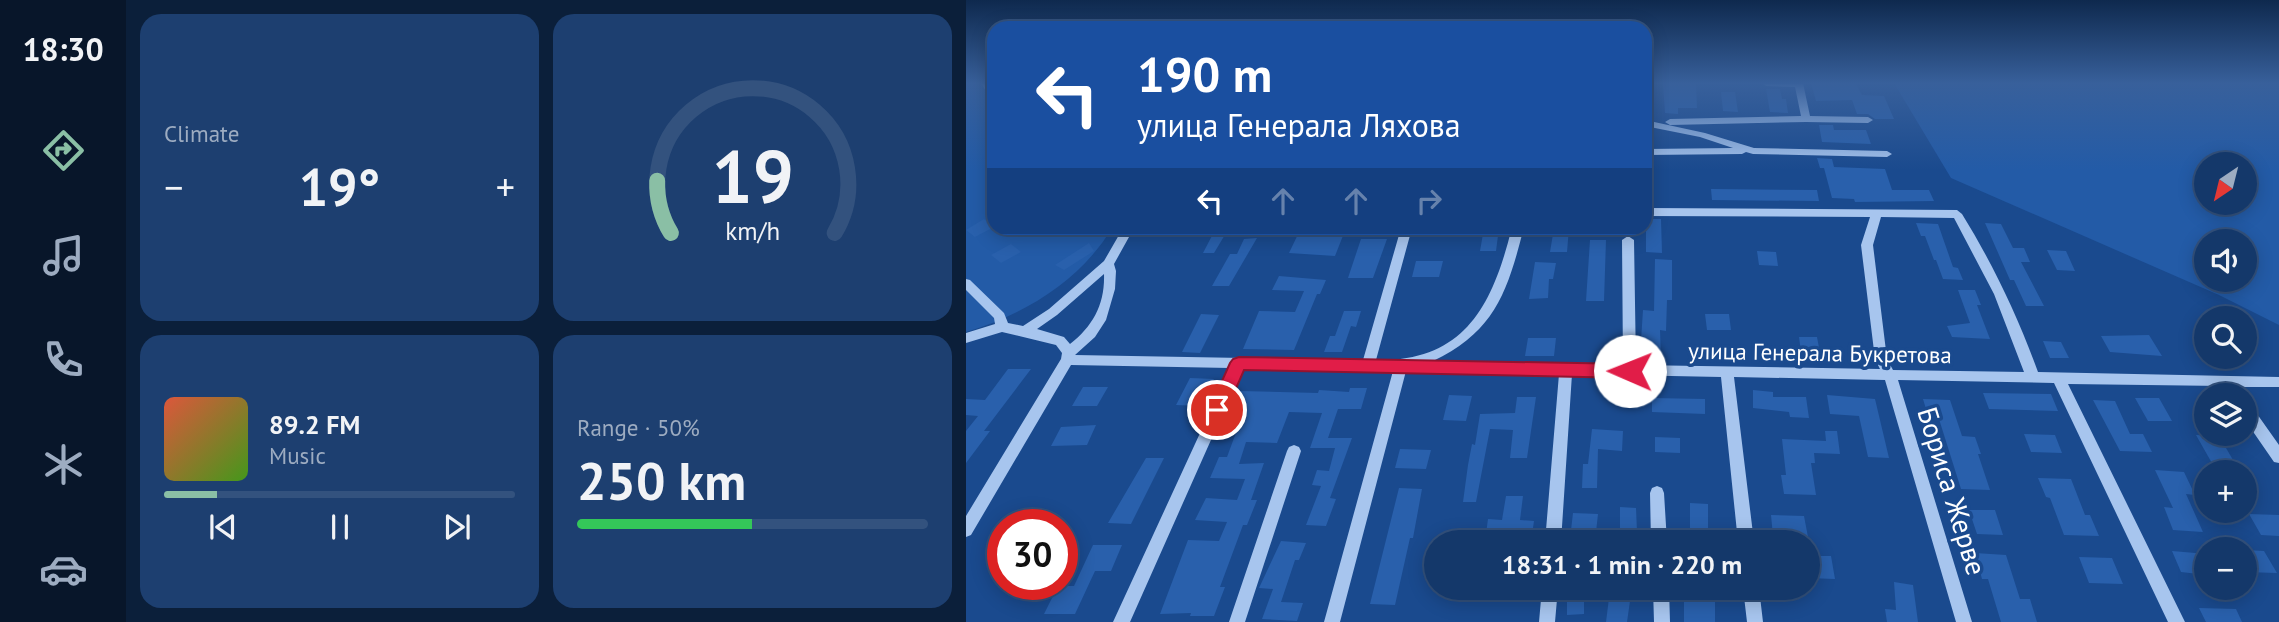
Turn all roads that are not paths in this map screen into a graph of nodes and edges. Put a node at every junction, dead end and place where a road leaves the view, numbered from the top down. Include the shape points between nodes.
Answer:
1 (1804, 112) edge
2 (1805, 118) junction
3 (1867, 120) dead end
4 (1652, 123) edge
5 (1652, 124) edge
6 (1753, 151) junction
7 (1652, 152) edge
8 (1888, 153) dead end
9 (1652, 212) edge
10 (1876, 214) junction
11 (1124, 235) edge
12 (1406, 235) edge
13 (1516, 235) edge
14 (1628, 240) dead end
15 (1108, 264) junction
16 (966, 283) edge
17 (1002, 327) junction
18 (1025, 331) junction
19 (966, 338) edge
20 (1068, 356) junction
21 (1239, 363) junction
22 (1368, 366) junction
23 (1401, 366) junction
24 (1566, 369) junction
25 (1630, 371) junction
26 (1727, 372) junction
27 (1890, 376) junction
28 (2033, 378) junction
29 (2059, 379) junction
30 (2226, 380) junction
31 (2279, 382) edge
32 (2228, 383) edge
33 (2257, 425) edge
34 (1294, 451) dead end
35 (2279, 457) edge
36 (1657, 493) dead end
37 (966, 530) edge
38 (1554, 530) edge
39 (1659, 530) edge
40 (1745, 530) edge
41 (1549, 600) edge
42 (1661, 600) edge
43 (1752, 600) edge
44 (1121, 622) edge
45 (1237, 622) edge
46 (1332, 622) edge
47 (1547, 622) edge
48 (1662, 622) edge
49 (1755, 622) edge
50 (1964, 622) edge
51 (2177, 622) edge

1 - 2 street
2 - 3 street
2 - 4 street
5 - 6 street
6 - 7 street
6 - 8 street
9 - 10 street
10 - 27 street via 1867,245 1881,359
10 - 28 street via 1957,214 1976,246
11 - 15 street
12 - 22 street
13 - 23 street via 1497,297 1484,320 1464,338 1424,361
14 - 25 street
15 - 18 street
15 - 20 street via 1112,270 1105,310 1093,332
16 - 17 street via 1000,316
17 - 18 street
17 - 19 street
18 - 20 street via 1060,341
20 - 21 street, улица Генерала Букретова
20 - 37 street
21 - 22 street, улица Генерала Букретова
21 - 44 street
22 - 23 street, улица Генерала Букретова
23 - 24 street, улица Генерала Букретова
23 - 46 street
24 - 25 street, улица Генерала Букретова
24 - 38 street
25 - 26 street, улица Генерала Букретова
26 - 27 street, улица Генерала Букретова
26 - 40 street
27 - 28 street, улица Генерала Букретова
27 - 50 street, Бориса Жерве
28 - 29 street, улица Генерала Букретова
29 - 30 street, улица Генерала Букретова
29 - 51 street
30 - 31 street, улица Генерала Букретова
30 - 32 street
33 - 35 street
34 - 45 street
36 - 39 street
41 - 47 street
42 - 48 street
43 - 49 street

